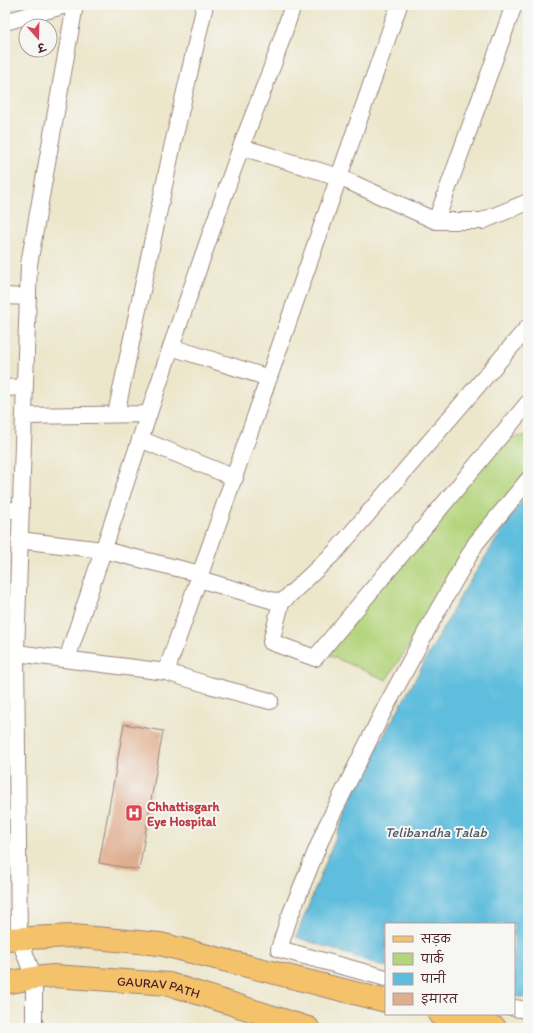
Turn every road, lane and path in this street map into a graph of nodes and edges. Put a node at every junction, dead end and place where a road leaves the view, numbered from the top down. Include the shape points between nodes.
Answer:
1 (66, 5) edge
2 (75, 5) edge
3 (205, 5) edge
4 (293, 5) edge
5 (399, 5) edge
6 (514, 5) edge
7 (5, 22) edge
8 (241, 147) junction
9 (339, 177) junction
10 (528, 202) edge
11 (436, 221) junction
12 (5, 296) edge
13 (28, 297) junction
14 (528, 327) edge
15 (170, 347) junction
16 (269, 378) junction
17 (25, 387) junction
18 (5, 388) edge
19 (528, 403) edge
20 (116, 414) junction
21 (148, 414) junction
22 (24, 416) junction
23 (140, 440) junction
24 (235, 478) junction
25 (528, 480) edge
26 (13, 510) edge
27 (20, 540) junction
28 (104, 550) junction
29 (200, 577) junction
30 (281, 603) junction
31 (11, 616) edge
32 (16, 653) junction
33 (67, 659) junction
34 (166, 672) junction
35 (270, 701) dead end
36 (11, 730) edge
37 (11, 842) edge
38 (12, 938) edge
39 (34, 978) junction
40 (385, 978) edge
41 (5, 983) edge
42 (385, 1001) edge
43 (515, 1008) edge
44 (528, 1010) edge
45 (443, 1015) edge
46 (34, 1028) edge
47 (308, 1028) edge
48 (495, 1028) edge

1 - 7 street
2 - 13 street via 28,264
3 - 20 street
4 - 8 street
5 - 9 street
6 - 11 street
8 - 9 street
8 - 15 street
9 - 11 street
9 - 16 street
10 - 11 street via 482,221
12 - 13 street
13 - 17 street
14 - 30 street via 336,551
15 - 16 street
15 - 21 street
16 - 24 street
17 - 18 street
17 - 22 street
19 - 30 street via 315,658 271,642
20 - 21 street
20 - 22 street
21 - 23 street
22 - 26 street
23 - 24 street
23 - 28 street
24 - 29 street
25 - 40 street via 476,544 390,699 326,827 279,949
26 - 27 street
27 - 28 street
27 - 31 street
28 - 29 street
28 - 33 street
29 - 30 street
29 - 34 street
31 - 32 street
32 - 33 street
32 - 36 street
33 - 34 street
34 - 35 street
36 - 37 street
37 - 38 street
38 - 39 street
38 - 42 main road via 73,936 160,944
39 - 41 main road, GAURAV PATH
39 - 46 street
39 - 47 main road, GAURAV PATH via 53,976 169,984
43 - 44 street
45 - 48 main road

